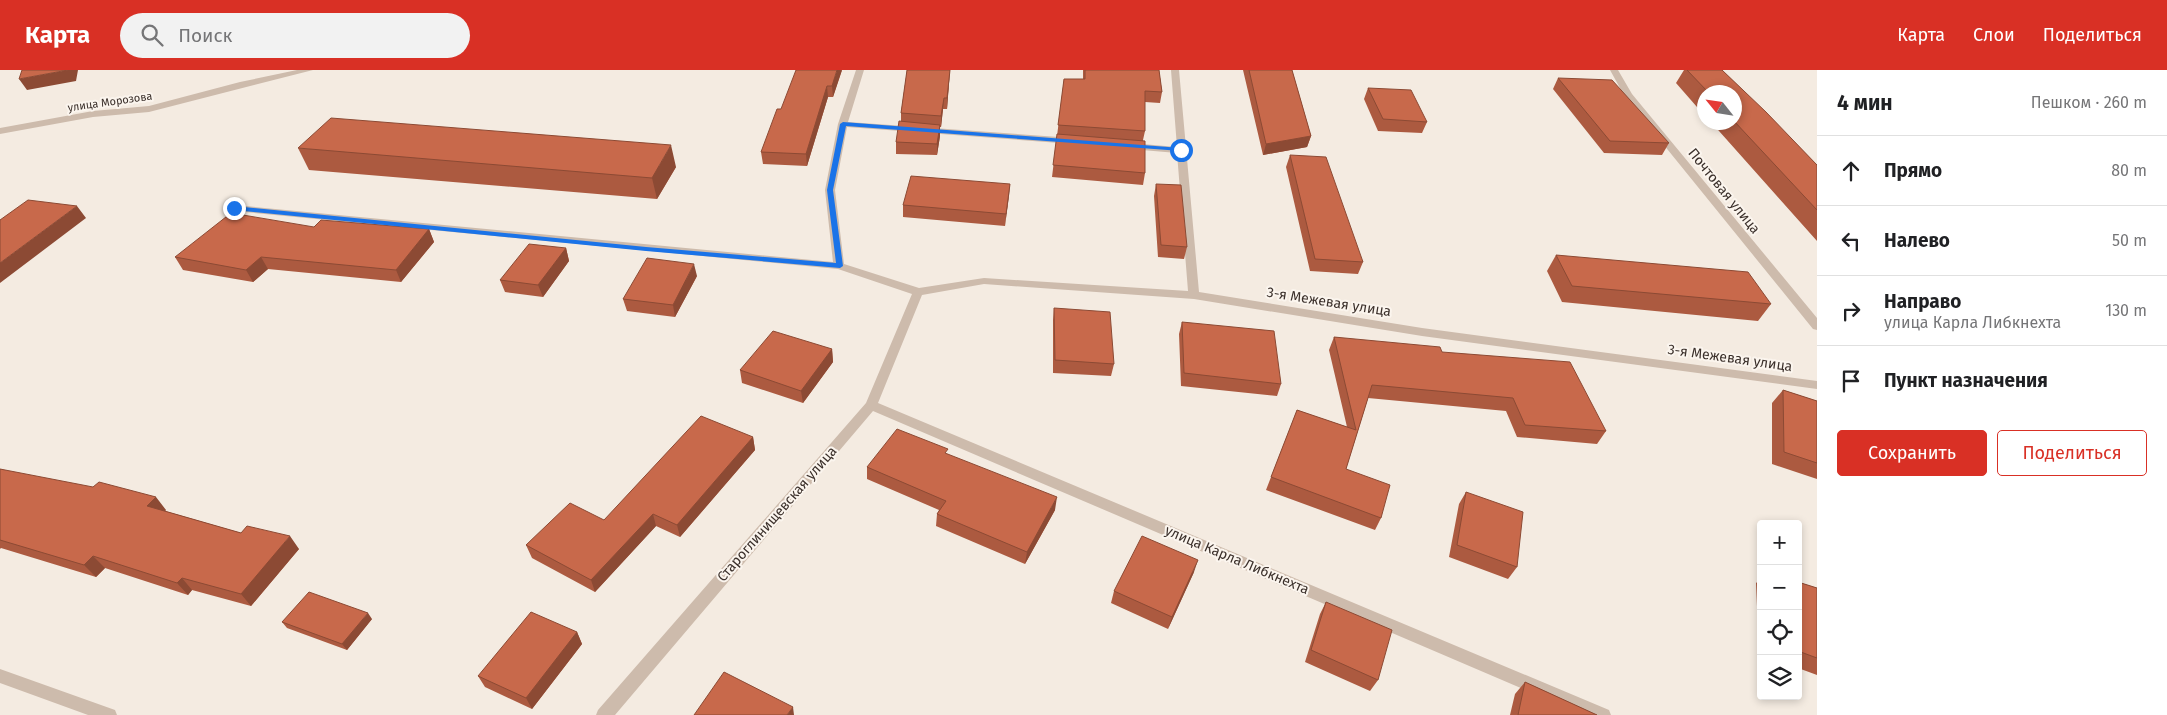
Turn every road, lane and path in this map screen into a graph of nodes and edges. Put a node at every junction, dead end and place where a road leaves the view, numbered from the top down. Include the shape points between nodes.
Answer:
1 (309, 70) edge
2 (860, 70) edge
3 (1175, 70) edge
4 (1614, 70) edge
5 (843, 124) junction
6 (0, 131) edge
7 (1082, 142) edge
8 (1121, 145) edge
9 (1181, 150) junction
10 (234, 208) dead end
11 (840, 266) junction
12 (918, 292) junction
13 (1194, 295) junction
14 (1817, 326) edge
15 (1817, 385) edge
16 (871, 405) junction
17 (0, 676) edge
18 (109, 715) edge
19 (604, 715) edge
20 (1603, 715) edge

1 - 6 street, улица Морозова via 149,109 93,114
2 - 5 street
3 - 9 street
4 - 14 street, Почтовая улица via 1628,95
5 - 7 street
5 - 11 street via 830,190
8 - 9 street
9 - 13 street
10 - 11 street
11 - 12 street, 3-я Межевая улица
12 - 13 street, 3-я Межевая улица via 984,281
12 - 16 street, Староглинищевская улица
13 - 15 street, 3-я Межевая улица via 1422,332
16 - 19 street, Староглинищевская улица
16 - 20 street, улица Карла Либкнехта
17 - 18 street

